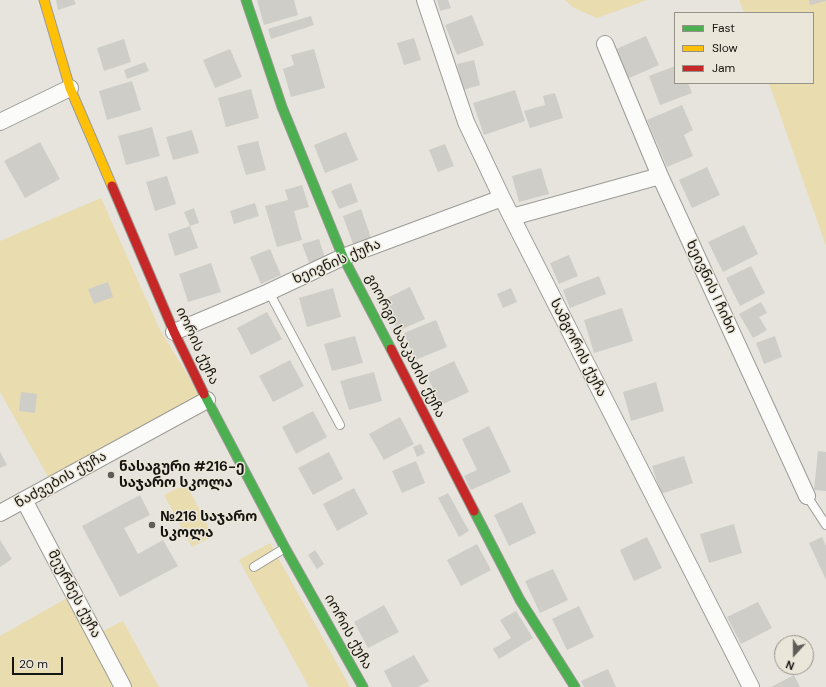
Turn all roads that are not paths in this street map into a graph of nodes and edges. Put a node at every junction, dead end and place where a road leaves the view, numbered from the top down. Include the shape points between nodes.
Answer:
1 (44, 0) edge
2 (246, 0) edge
3 (425, 0) edge
4 (605, 44) dead end
5 (70, 88) junction
6 (0, 122) edge
7 (660, 176) junction
8 (502, 198) junction
9 (512, 217) junction
10 (343, 257) junction
11 (269, 292) junction
12 (174, 332) junction
13 (207, 400) junction
14 (340, 425) dead end
15 (807, 496) joint
16 (24, 500) junction
17 (0, 513) edge
18 (826, 525) edge
19 (285, 548) junction
20 (254, 567) dead end
21 (123, 687) edge
22 (363, 687) edge
23 (575, 687) edge
24 (751, 687) edge

1 - 5 street, იორის ქუჩა
2 - 10 street, გიორგი სააკაძის ქუჩა via 282,107
3 - 8 street, სამგორის ქუჩა via 466,122
4 - 7 street, ხეივნის I ჩიხი
5 - 6 street
5 - 12 street, იორის ქუჩა
7 - 9 street
7 - 15 street, ხეივნის I ჩიხი
8 - 9 street, სამგორის ქუჩა
8 - 10 street, ხეივნის ქუჩა
9 - 24 street, სამგორის ქუჩა
10 - 11 street, ხეივნის ქუჩა
10 - 23 street, გიორგი სააკაძის ქუჩა via 520,600
11 - 12 street, ხეივნის ქუჩა
11 - 14 lane
12 - 13 street, იორის ქუჩა
13 - 16 street, ნაძვების ქუჩა
13 - 19 street, იორის ქუჩა
15 - 18 lane, ხეივნის I ჩიხი
16 - 17 street, ნაძვების ქუჩა
16 - 21 street, მეურნეს ქუჩა
19 - 20 lane
19 - 22 street, იორის ქუჩა

